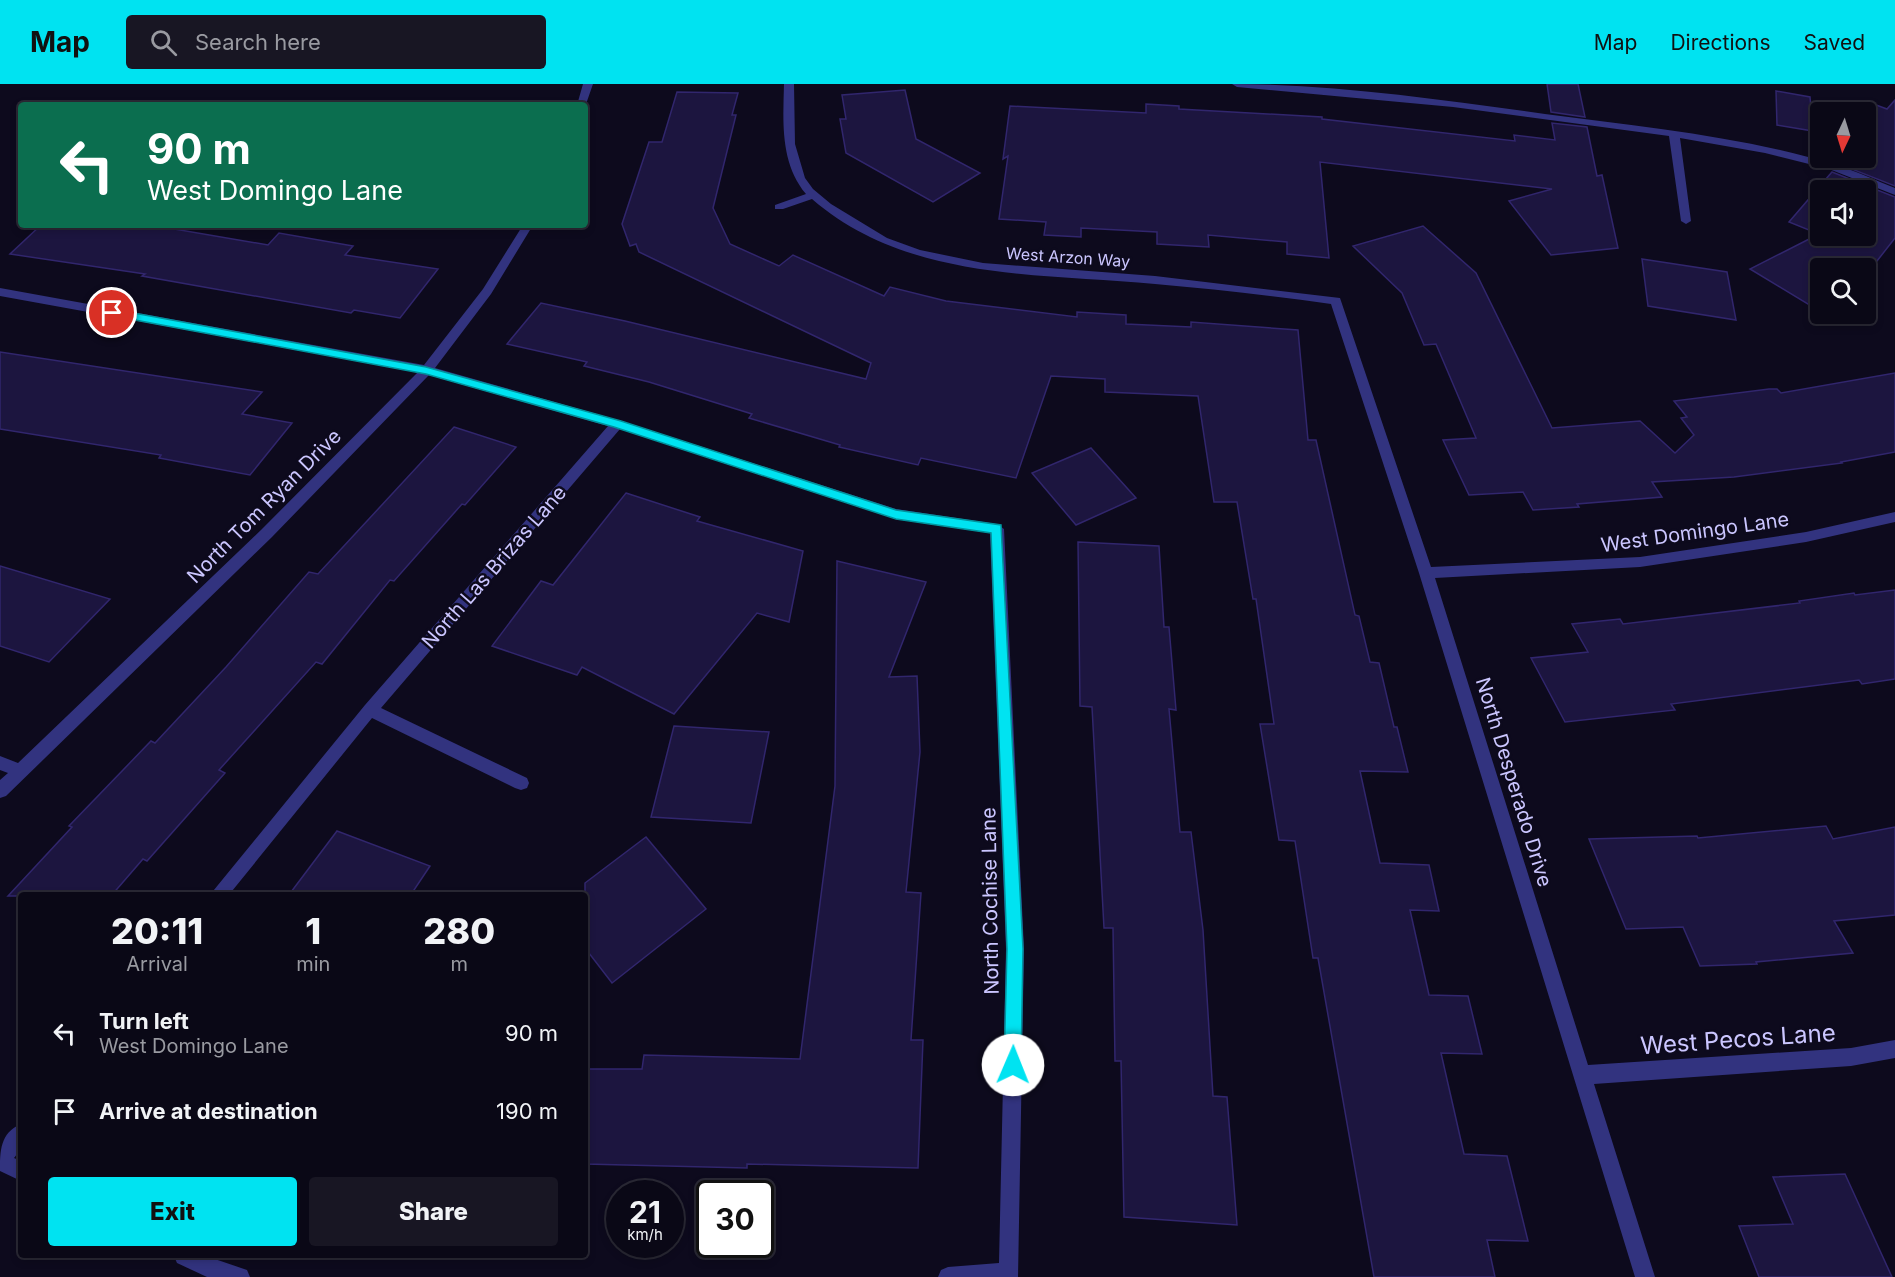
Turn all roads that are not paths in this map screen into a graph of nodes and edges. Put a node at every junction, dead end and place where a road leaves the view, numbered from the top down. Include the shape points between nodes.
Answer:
1 (588, 84) edge
2 (789, 84) edge
3 (1237, 84) edge
4 (583, 102) edge
5 (1674, 134) junction
6 (1895, 192) edge
7 (814, 195) junction
8 (779, 207) dead end
9 (1686, 221) dead end
10 (526, 228) edge
11 (0, 292) edge
12 (1336, 301) joint
13 (426, 370) junction
14 (617, 424) junction
15 (1895, 517) edge
16 (1426, 573) junction
17 (370, 710) junction
18 (0, 763) edge
19 (20, 771) junction
20 (521, 783) dead end
21 (0, 791) edge
22 (221, 892) edge
23 (1895, 1049) edge
24 (1584, 1075) junction
25 (18, 1138) edge
26 (0, 1160) edge
27 (18, 1170) edge
28 (188, 1258) edge
29 (240, 1277) edge
30 (948, 1277) edge
31 (1645, 1277) edge

1 - 4 street
2 - 7 street, West Arzon Way via 790,141 800,178
3 - 5 street via 1453,104
5 - 6 street via 1833,167
5 - 9 street
7 - 8 street
7 - 12 street, West Arzon Way via 825,206 882,239 964,264 1018,272 1220,286
10 - 13 street, North Tom Ryan Drive via 487,291
11 - 13 street
12 - 16 street, North Desperado Drive
13 - 14 street
13 - 19 street, North Tom Ryan Drive via 267,533
14 - 17 street, North Las Brizas Lane
14 - 30 street, North Cochise Lane via 896,514 997,529 1015,949 1009,1273
15 - 16 street, West Domingo Lane via 1806,537 1640,562
16 - 24 street, North Desperado Drive
17 - 20 street
17 - 22 street, North Las Brizas Lane
18 - 19 street
19 - 21 street, North Tom Ryan Drive
23 - 24 street, West Pecos Lane via 1851,1057
24 - 31 street, North Desperado Drive
25 - 26 street
26 - 27 street
28 - 29 street

